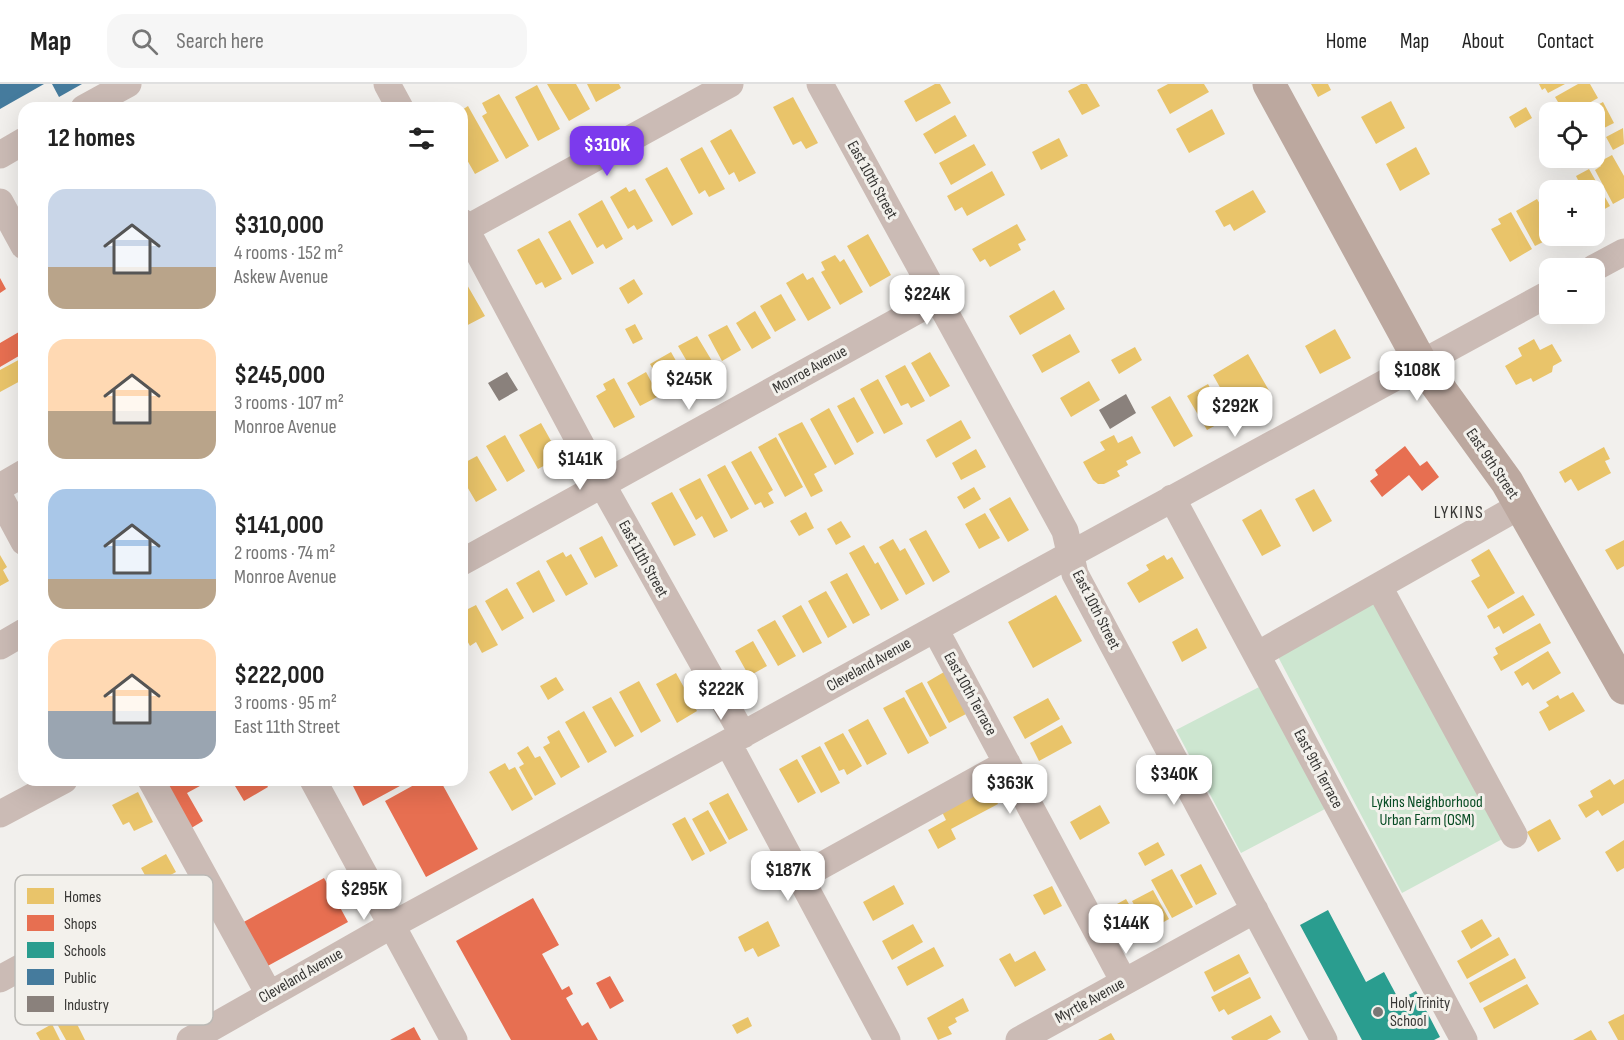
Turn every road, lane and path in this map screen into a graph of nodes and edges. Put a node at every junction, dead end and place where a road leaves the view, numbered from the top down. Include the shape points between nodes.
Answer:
1 (387, 84) edge
2 (730, 84) edge
3 (820, 84) edge
4 (1269, 84) edge
5 (116, 92) edge
6 (96, 102) edge
7 (397, 102) edge
8 (18, 144) edge
9 (0, 154) edge
10 (0, 202) edge
11 (468, 224) edge
12 (18, 235) edge
13 (468, 236) edge
14 (1624, 252) edge
15 (1605, 262) edge
16 (938, 299) junction
17 (1539, 299) edge
18 (1421, 363) junction
19 (18, 476) edge
20 (602, 484) junction
21 (0, 487) edge
22 (0, 497) edge
23 (1172, 498) junction
24 (1520, 506) junction
25 (18, 531) edge
26 (1071, 554) junction
27 (468, 559) edge
28 (1379, 587) junction
29 (935, 629) junction
30 (18, 636) edge
31 (0, 646) edge
32 (1257, 655) junction
33 (1624, 688) edge
34 (735, 739) junction
35 (1007, 763) junction
36 (53, 786) edge
37 (154, 786) edge
38 (316, 786) edge
39 (0, 814) edge
40 (1514, 835) dead end
41 (203, 875) edge
42 (801, 877) junction
43 (213, 892) edge
44 (1255, 910) junction
45 (392, 925) junction
46 (15, 971) edge
47 (0, 979) edge
48 (1124, 982) junction
49 (269, 994) junction
50 (190, 1040) edge
51 (454, 1040) edge
52 (887, 1040) edge
53 (1019, 1040) edge
54 (1324, 1040) edge
55 (1464, 1040) edge

1 - 7 street
2 - 11 street
3 - 16 street, East 10th Street
4 - 18 main road, East 9th Street
5 - 6 street
8 - 9 street
10 - 12 street
13 - 20 street, East 11th Street
14 - 15 street
16 - 20 street, Monroe Avenue
16 - 26 street, East 10th Street via 1065,531
17 - 18 street, Cleveland Avenue
18 - 23 street, Cleveland Avenue
18 - 24 main road, East 9th Street
19 - 21 street
20 - 27 street, Monroe Avenue
20 - 34 street, East 11th Street
22 - 25 street
23 - 26 street, Cleveland Avenue
23 - 32 street, East 9th Terrace
24 - 28 street
24 - 33 main road, East 9th Street
26 - 29 street, Cleveland Avenue
26 - 44 street, East 10th Street via 1075,574
28 - 32 street
28 - 40 street
29 - 34 street, Cleveland Avenue
29 - 35 street, East 10th Terrace
30 - 31 street
32 - 55 street, East 9th Terrace
34 - 42 street, East 11th Street
34 - 45 street, Cleveland Avenue
35 - 42 street
35 - 48 street, East 10th Terrace
36 - 39 street
37 - 41 street
38 - 45 street
42 - 52 street, East 11th Street
43 - 49 street
44 - 48 street, Myrtle Avenue
44 - 54 street, East 10th Street
45 - 49 street, Cleveland Avenue
45 - 51 street
46 - 47 street
48 - 53 street, Myrtle Avenue
49 - 50 street, Cleveland Avenue

